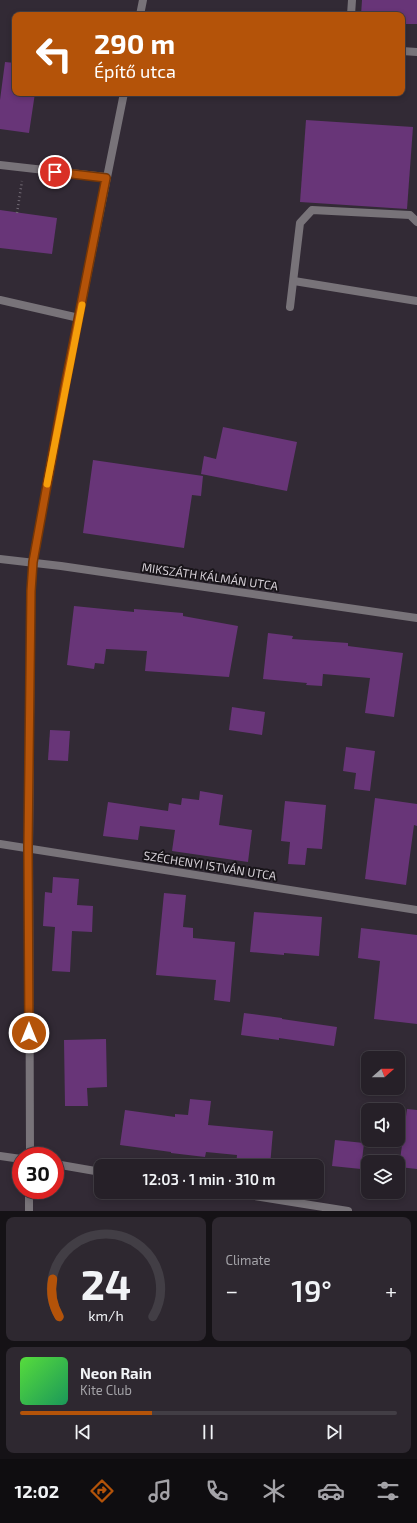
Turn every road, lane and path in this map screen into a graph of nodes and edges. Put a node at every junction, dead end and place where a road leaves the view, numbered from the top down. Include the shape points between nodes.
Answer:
1 (143, 0) edge
2 (352, 0) edge
3 (141, 12) edge
4 (351, 12) edge
5 (405, 51) edge
6 (417, 52) edge
7 (123, 96) edge
8 (0, 165) edge
9 (24, 168) junction
10 (106, 178) junction
11 (17, 213) dead end
12 (417, 222) edge
13 (294, 281) junction
14 (0, 300) edge
15 (417, 301) edge
16 (290, 307) dead end
17 (79, 318) junction
18 (0, 559) edge
19 (33, 562) junction
20 (417, 618) edge
21 (0, 844) edge
22 (28, 848) junction
23 (417, 910) edge
24 (30, 1147) edge
25 (0, 1156) edge
26 (12, 1158) edge
27 (64, 1166) edge
28 (94, 1171) edge
29 (29, 1199) edge
30 (273, 1199) edge
31 (28, 1211) edge
32 (348, 1211) edge

1 - 3 street
2 - 4 street
5 - 6 street
7 - 10 street
8 - 9 street
9 - 10 street
9 - 11 path
10 - 17 street
12 - 13 street via 410,215 312,210 300,223
13 - 15 street
13 - 16 street
14 - 17 street
17 - 19 street
18 - 19 street, MIKSZÁTH KÁLMÁN UTCA
19 - 20 street, MIKSZÁTH KÁLMÁN UTCA
19 - 22 street
21 - 22 street, SZÉCHENYI ISTVÁN UTCA
22 - 23 street, SZÉCHENYI ISTVÁN UTCA
22 - 24 street
25 - 26 street
27 - 28 street
29 - 31 street
30 - 32 street

